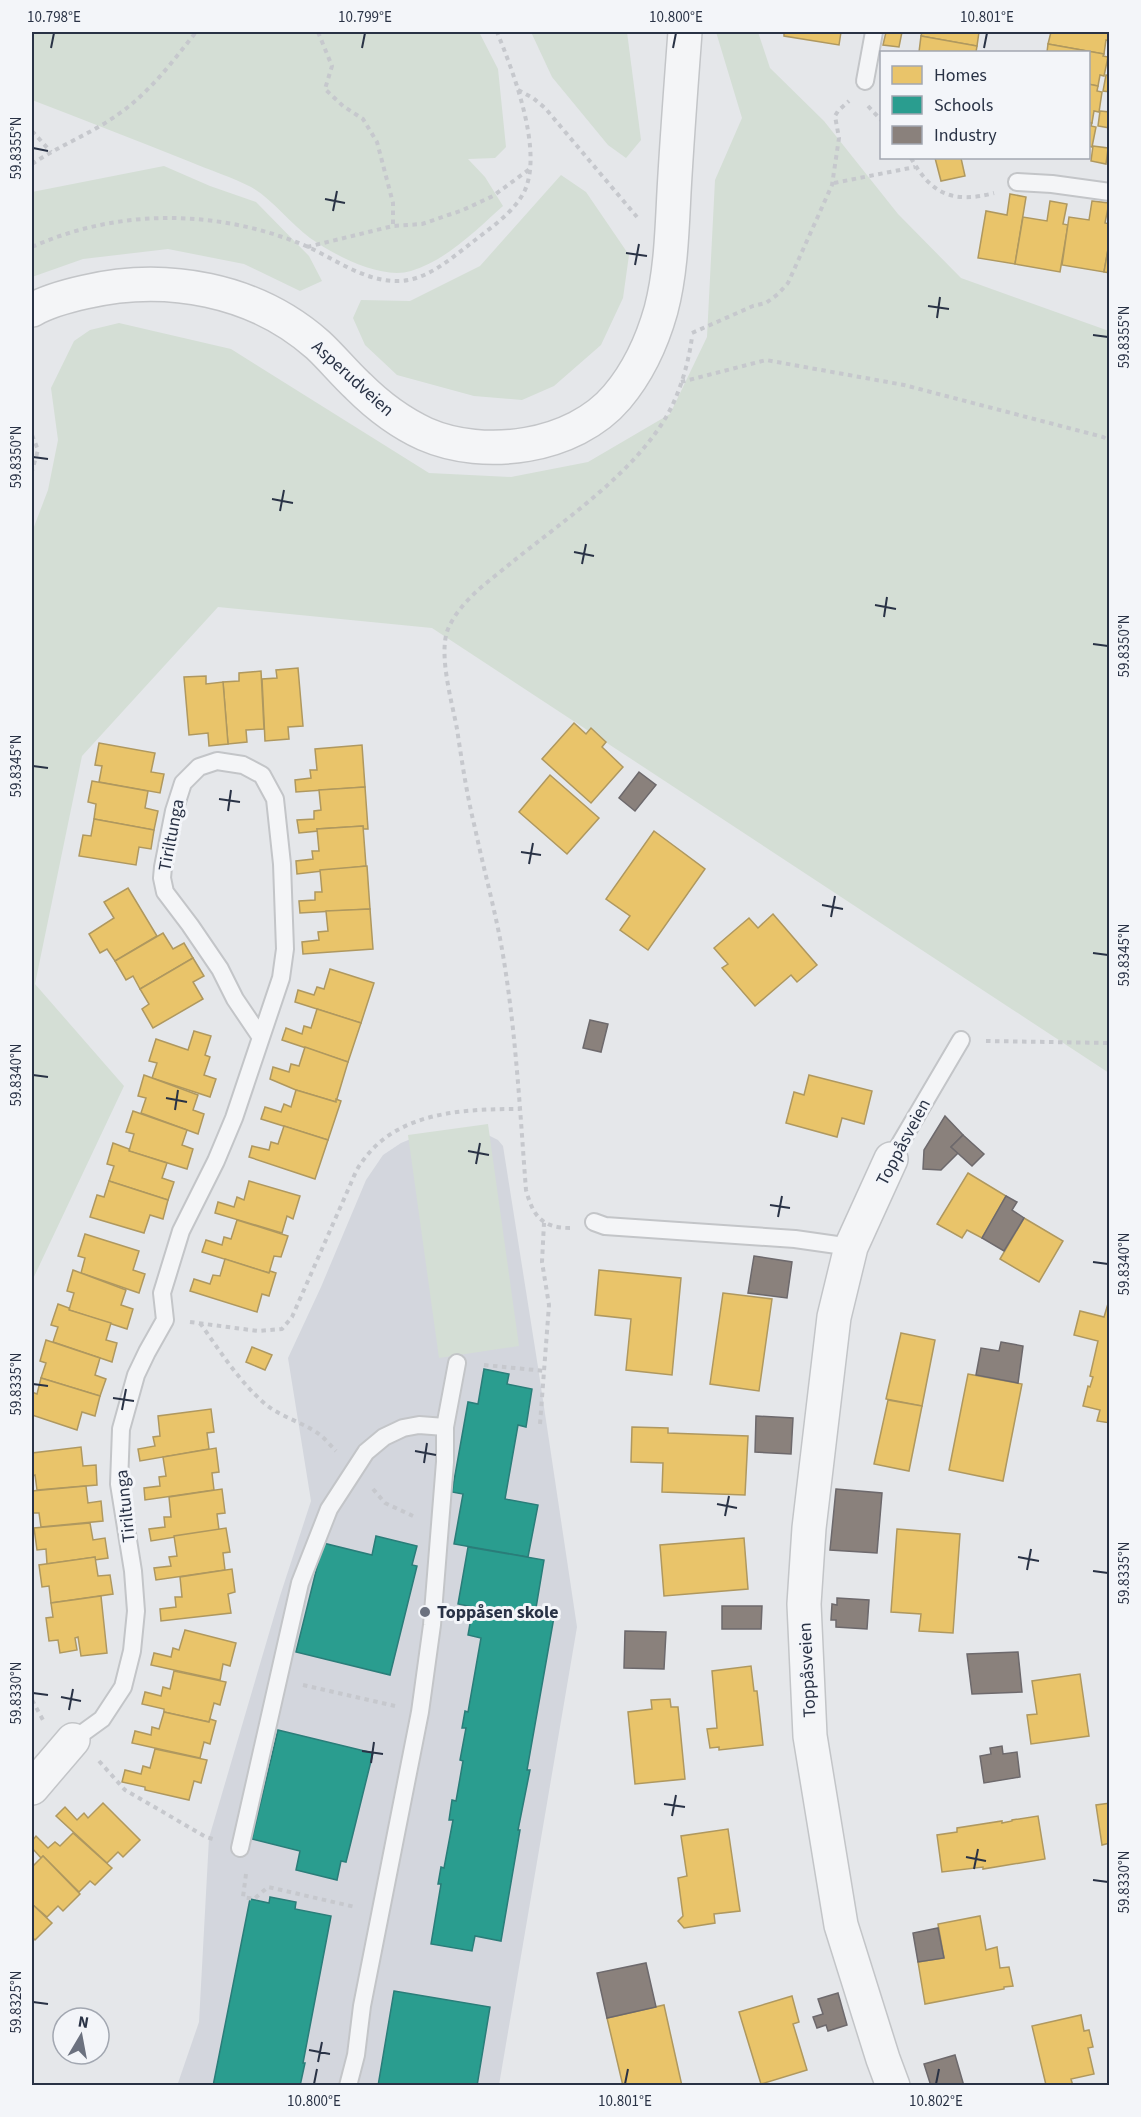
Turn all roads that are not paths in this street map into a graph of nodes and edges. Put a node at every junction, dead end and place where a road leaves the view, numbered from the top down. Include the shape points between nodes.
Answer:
1 (685, 32) edge
2 (874, 32) edge
3 (865, 81) dead end
4 (1017, 182) dead end
5 (1110, 192) edge
6 (32, 310) edge
7 (260, 1036) junction
8 (961, 1040) road end
9 (891, 1159) joint
10 (594, 1222) road end
11 (851, 1247) junction
12 (457, 1363) road end
13 (446, 1427) junction
14 (73, 1740) joint
15 (32, 1788) edge
16 (240, 1848) road end
17 (348, 2085) edge
18 (893, 2085) edge

1 - 6 street, Asperudveien via 672,235 662,308 652,339 632,376 606,408 580,426 522,445 489,448 442,440 380,406 291,324 232,296 198,288 128,285 64,297
2 - 3 lane
4 - 5 lane
7 - 7 lane, Tiriltunga via 275,1000 285,949 278,818 275,799 262,775 243,765 217,761 199,767 183,783 162,878 165,892 220,969
7 - 14 lane, Tiriltunga via 225,1140 181,1231 162,1293 165,1320 136,1375 120,1429 119,1484 136,1611 123,1687 102,1719
8 - 9 lane, Toppåsveien
9 - 11 street, Toppåsveien
10 - 11 lane
11 - 18 street, Toppåsveien via 834,1317 809,1528 804,1604 810,1726 841,1925
12 - 13 lane
13 - 16 lane via 403,1428 377,1442 353,1468 329,1509 300,1583
13 - 17 lane via 432,1625 420,1712 362,2006 357,2055
14 - 15 street, Tiriltunga

